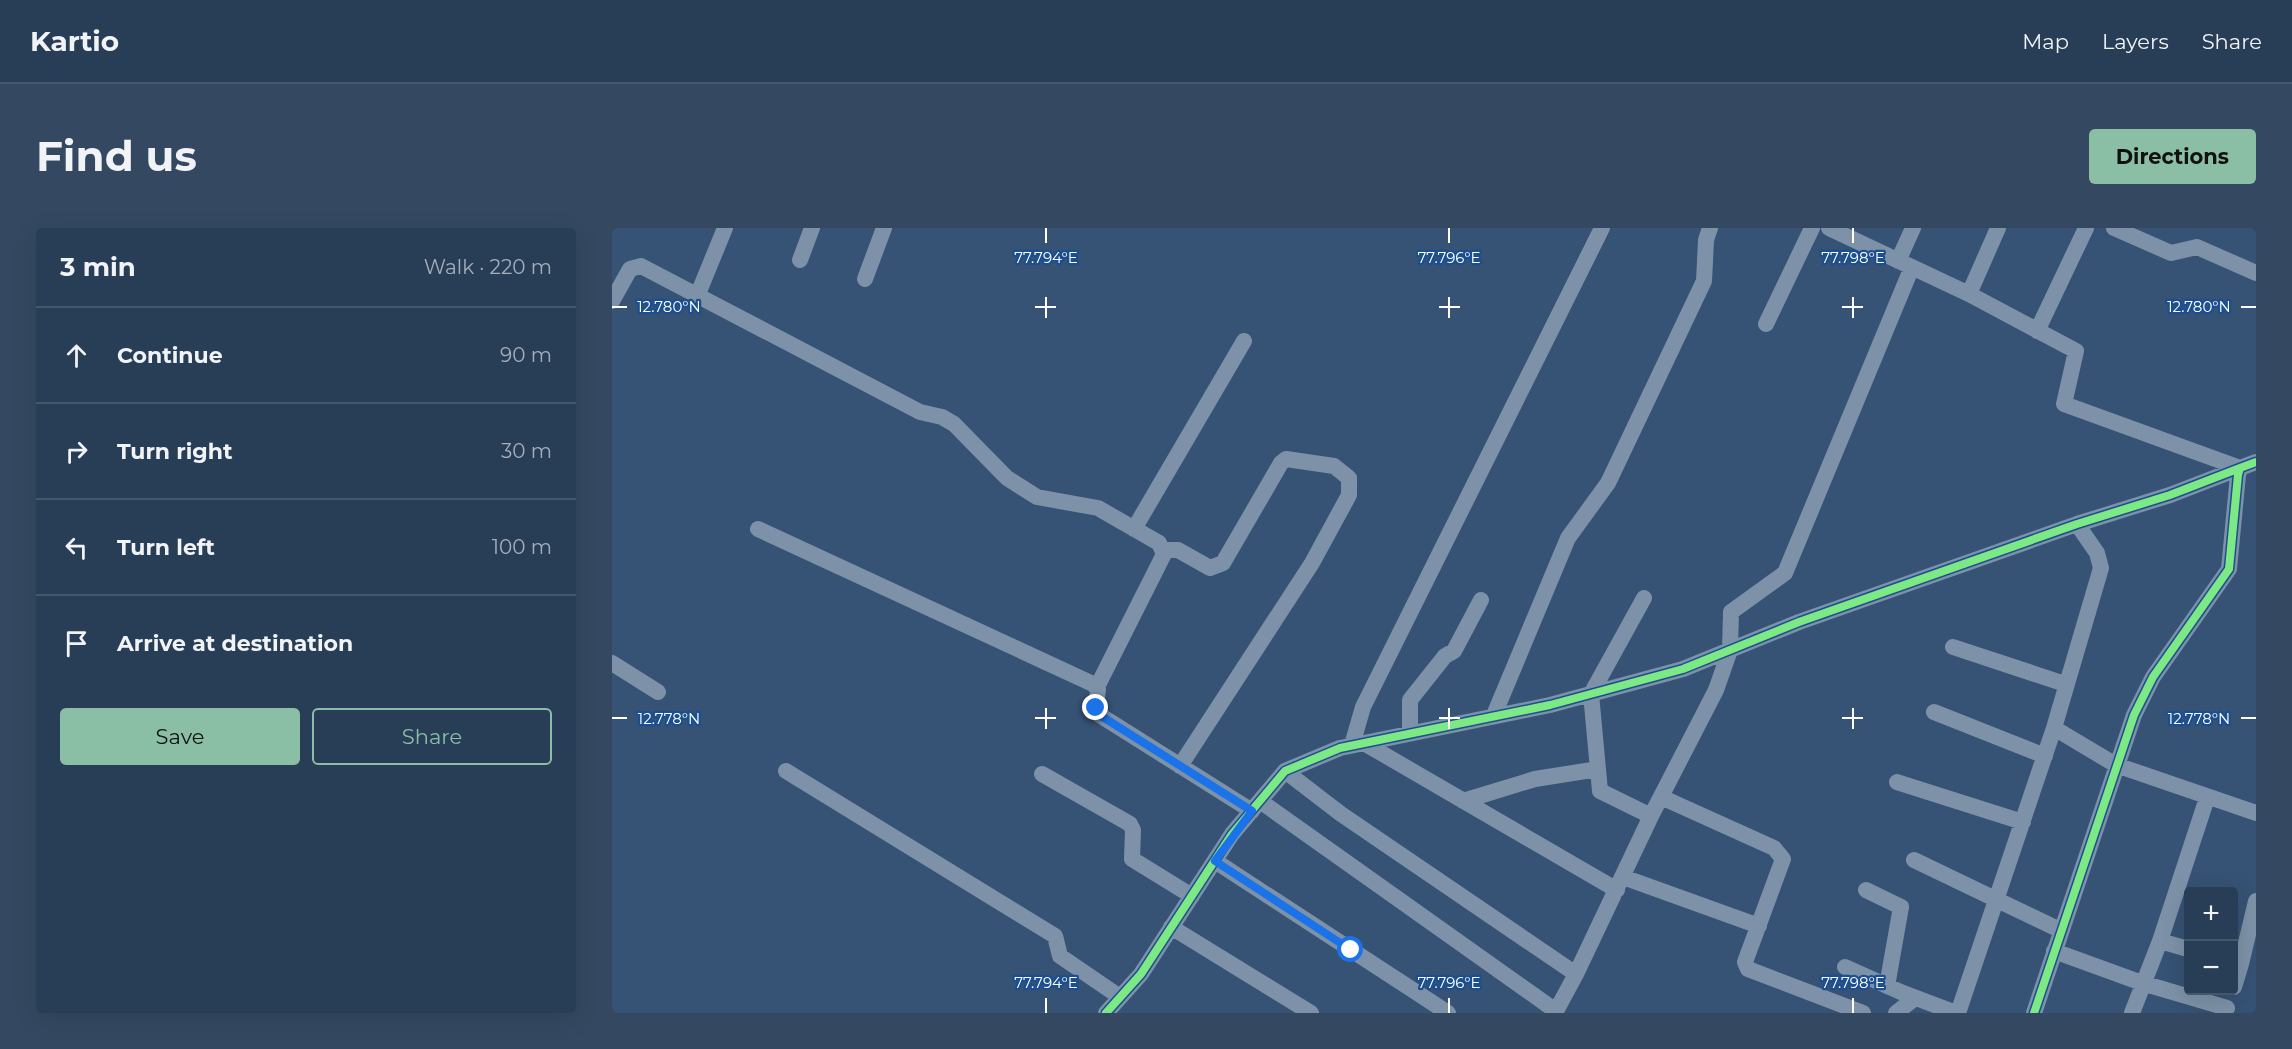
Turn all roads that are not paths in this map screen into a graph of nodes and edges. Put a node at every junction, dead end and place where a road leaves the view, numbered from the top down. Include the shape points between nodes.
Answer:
1 (726, 228) edge
2 (812, 228) edge
3 (884, 228) edge
4 (1602, 228) edge
5 (1710, 228) edge
6 (1812, 228) edge
7 (1829, 228) edge
8 (1913, 228) edge
9 (1998, 228) edge
10 (2086, 228) edge
11 (2114, 228) edge
12 (800, 260) dead end
13 (1905, 264) junction
14 (2256, 273) edge
15 (865, 279) dead end
16 (698, 294) junction
17 (1969, 294) junction
18 (612, 301) edge
19 (1766, 324) dead end
20 (2037, 331) junction
21 (1244, 341) dead end
22 (2256, 462) edge
23 (2240, 468) junction
24 (2077, 524) junction
25 (758, 529) dead end
26 (1134, 529) junction
27 (1163, 550) junction
28 (1644, 598) dead end
29 (1481, 600) dead end
30 (1953, 647) dead end
31 (1730, 650) junction
32 (612, 663) edge
33 (2065, 684) junction
34 (1097, 687) junction
35 (658, 692) dead end
36 (1591, 694) junction
37 (1934, 712) dead end
38 (1494, 715) junction
39 (2054, 728) junction
40 (1410, 732) junction
41 (1358, 744) junction
42 (2045, 756) junction
43 (2116, 765) junction
44 (1180, 766) junction
45 (1598, 770) junction
46 (786, 771) dead end
47 (1285, 771) junction
48 (1042, 774) dead end
49 (1897, 782) dead end
50 (1661, 797) junction
51 (2207, 798) junction
52 (1463, 801) junction
53 (1256, 806) junction
54 (2256, 813) edge
55 (1651, 816) junction
56 (2023, 822) junction
57 (1914, 860) dead end
58 (1215, 861) junction
59 (1620, 884) junction
60 (1866, 890) dead end
61 (1191, 896) junction
62 (1995, 899) junction
63 (2256, 901) edge
64 (1758, 926) junction
65 (1171, 927) junction
66 (2060, 930) junction
67 (2160, 941) junction
68 (2184, 948) edge
69 (2054, 951) junction
70 (2238, 960) edge
71 (1845, 966) dead end
72 (1576, 974) junction
73 (2142, 983) junction
74 (1887, 986) junction
75 (2231, 995) edge
76 (1915, 998) junction
77 (1115, 1007) edge
78 (2226, 1011) edge
79 (1555, 1012) edge
80 (1311, 1013) edge
81 (1448, 1013) edge
82 (1863, 1013) edge
83 (1896, 1013) edge
84 (1957, 1013) edge
85 (2034, 1013) edge
86 (2132, 1013) edge

1 - 16 street
2 - 12 street
3 - 15 street
4 - 41 street via 1363,707
5 - 38 street via 1705,278 1699,292 1608,483 1568,538
6 - 19 street
7 - 13 street
8 - 13 street
9 - 17 street
10 - 20 street
11 - 14 street via 2171,253 2197,247
13 - 17 street
13 - 31 street via 1785,573 1731,612
16 - 18 street via 636,265
16 - 26 street via 920,412 954,424 1007,478 1037,497 1098,508
17 - 20 street
20 - 23 street via 2076,351 2064,404
21 - 26 street
22 - 23 street
23 - 24 street
23 - 43 street via 2229,569 2153,677
24 - 31 street
24 - 33 street via 2097,553 2101,568
25 - 34 street
26 - 27 street via 1159,543
27 - 34 street
27 - 44 street via 1178,550 1210,568 1223,563 1286,459 1334,466 1349,478 1348,495 1312,563
28 - 36 street
29 - 40 street via 1454,651 1445,656 1410,700
30 - 33 street
31 - 36 street via 1683,669
31 - 50 street via 1716,690
32 - 35 street
33 - 39 street
34 - 44 street via 1098,714
36 - 38 street
36 - 45 street
37 - 42 street
38 - 40 street
39 - 42 street
39 - 43 street
40 - 41 street
41 - 47 street
41 - 52 street
42 - 56 street
43 - 51 street
43 - 66 street
44 - 53 street
45 - 52 street via 1535,779
45 - 55 street via 1600,791
46 - 77 street via 1055,936 1060,956
47 - 53 street
47 - 72 street via 1341,814
48 - 61 street via 1130,824 1132,859
49 - 56 street
50 - 55 street
50 - 64 street via 1778,852 1782,864
51 - 54 street
51 - 67 street
52 - 59 street
53 - 58 street
53 - 79 street
55 - 59 street
56 - 62 street
57 - 62 street
58 - 61 street
58 - 81 street
59 - 64 street
59 - 72 street
60 - 74 street via 1901,907
61 - 65 street
62 - 66 street
62 - 84 street
63 - 70 street
64 - 82 street via 1745,962 1748,969
65 - 77 street
65 - 80 street
66 - 69 street
67 - 68 street
67 - 73 street
69 - 73 street
69 - 85 street
71 - 74 street
72 - 79 street
73 - 78 street
73 - 86 street
74 - 76 street
75 - 78 street
76 - 83 street
76 - 84 street

